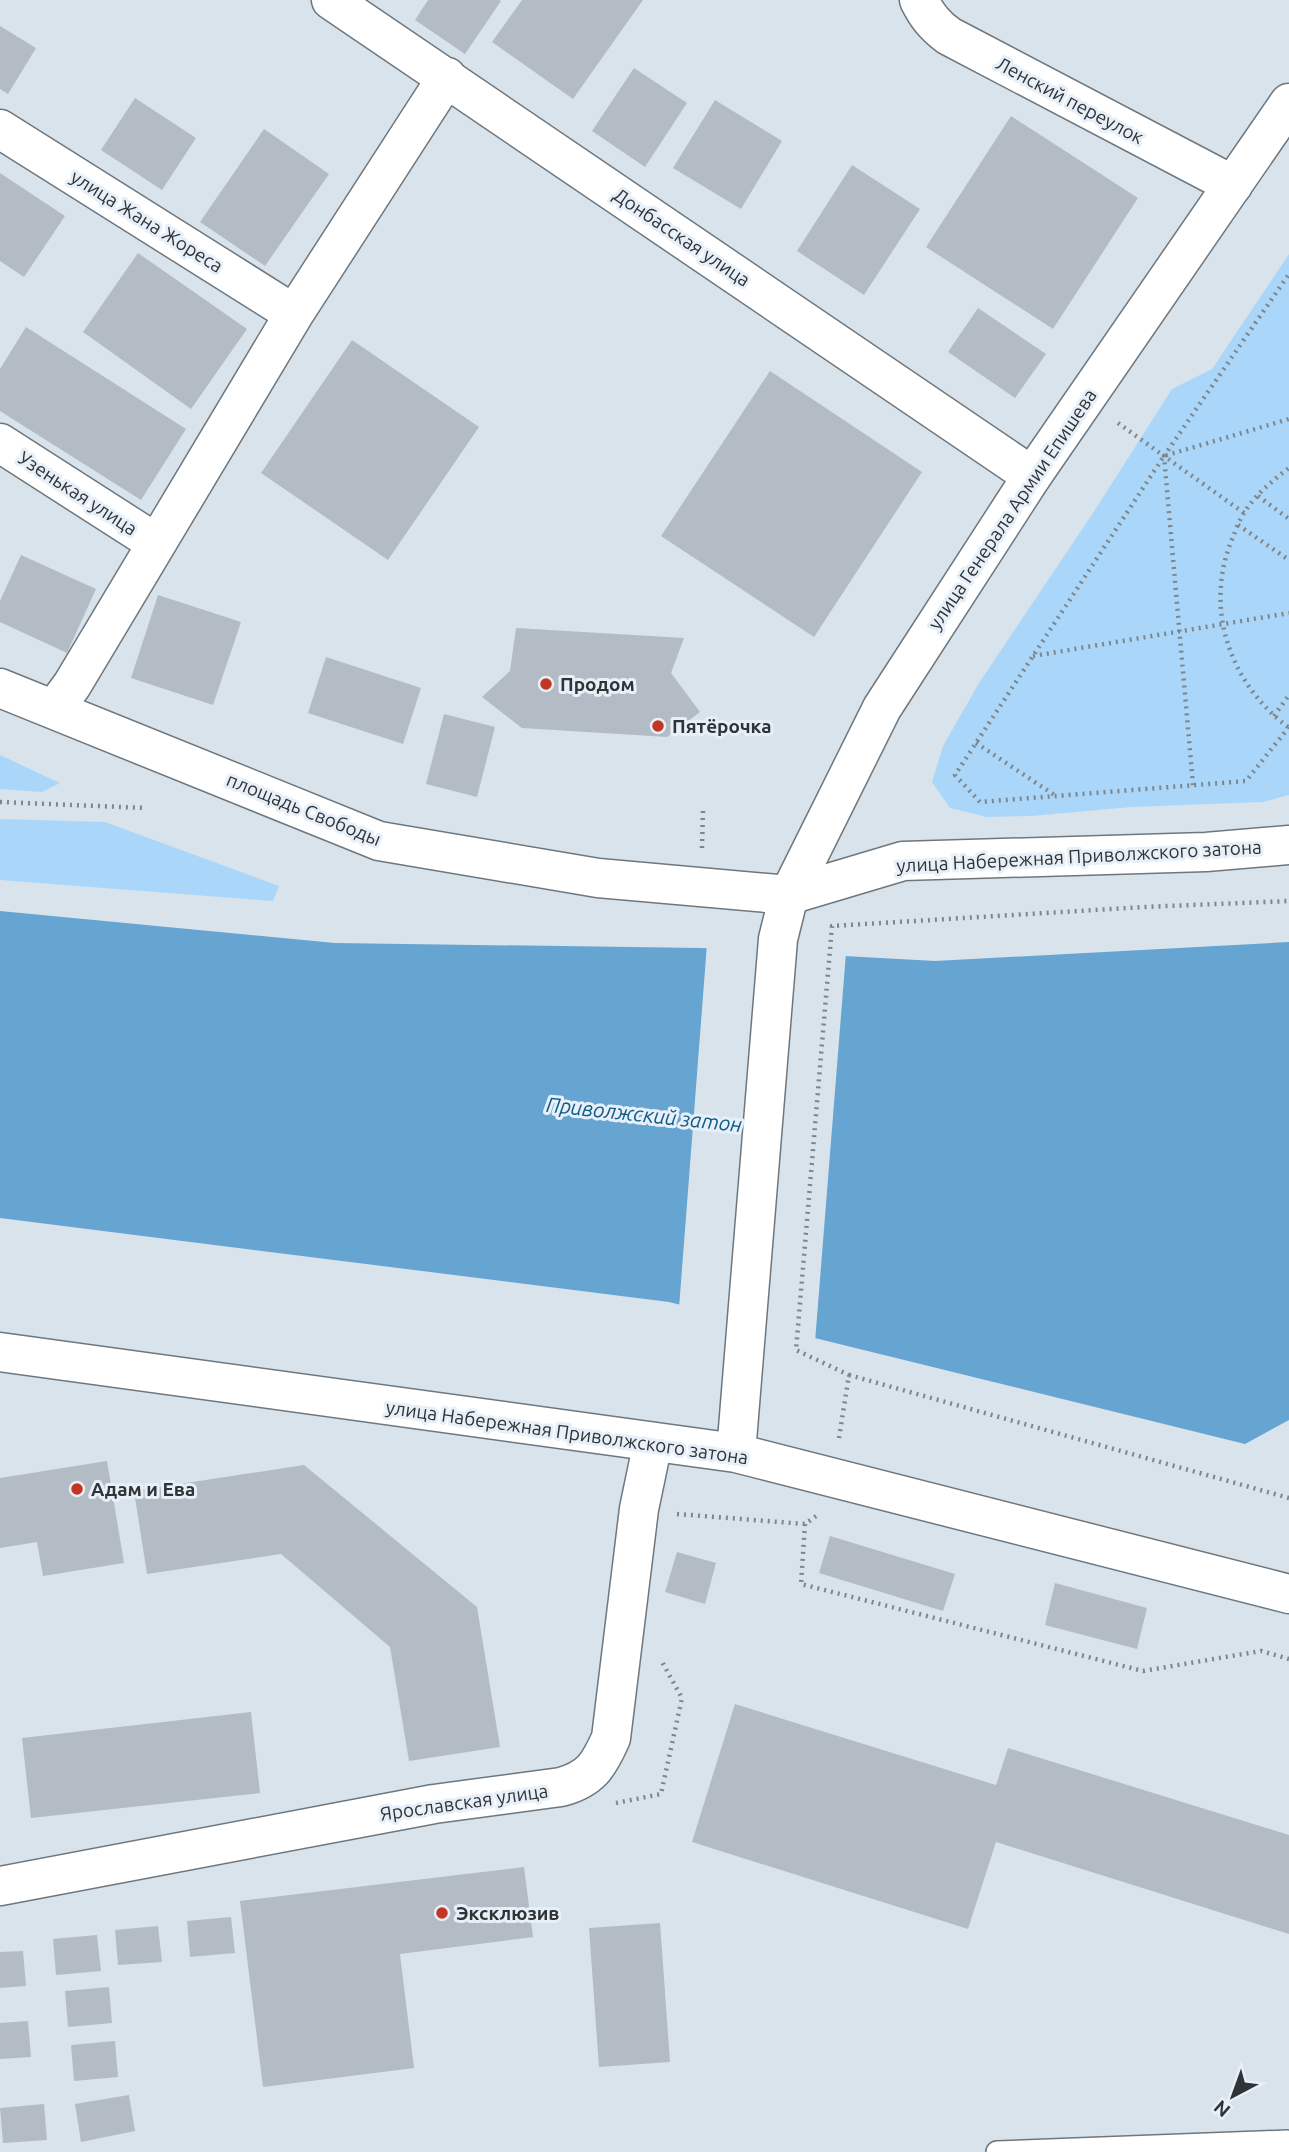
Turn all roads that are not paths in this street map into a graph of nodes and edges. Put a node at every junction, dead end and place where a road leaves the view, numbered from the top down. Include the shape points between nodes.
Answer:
1 (331, 0) edge
2 (919, 0) edge
3 (447, 77) junction
4 (1289, 103) edge
5 (0, 129) edge
6 (1233, 185) junction
7 (294, 314) junction
8 (0, 443) edge
9 (1032, 476) junction
10 (156, 543) junction
11 (0, 688) edge
12 (55, 708) junction
13 (1289, 845) edge
14 (789, 895) junction
15 (0, 1352) edge
16 (653, 1442) junction
17 (736, 1453) junction
18 (1289, 1594) edge
19 (0, 1886) edge
20 (1289, 2147) edge
21 (998, 2152) edge

1 - 3 street, Донбасская улица
2 - 6 street, Ленский переулок via 937,28 950,36
3 - 7 street
3 - 9 street, Донбасская улица
4 - 6 street, улица Генерала Армии Епишева
5 - 7 street, улица Жана Жореса
6 - 9 street, улица Генерала Армии Епишева
7 - 10 street
8 - 10 street, Узенькая улица
9 - 14 street, улица Генерала Армии Епишева via 882,708
10 - 12 street
11 - 12 street, площадь Свободы
12 - 14 street, площадь Свободы via 379,841 598,878
13 - 14 street, улица Набережная Приволжского затона via 1206,852 902,861
14 - 17 street, улица Генерала Армии Епишева via 778,939
15 - 16 street, улица Набережная Приволжского затона
16 - 17 street, улица Набережная Приволжского затона
16 - 19 street, Ярославская улица via 639,1509 611,1738 603,1758 578,1783 434,1804
17 - 18 street, улица Набережная Приволжского затона
20 - 21 lane via 1287,2141

